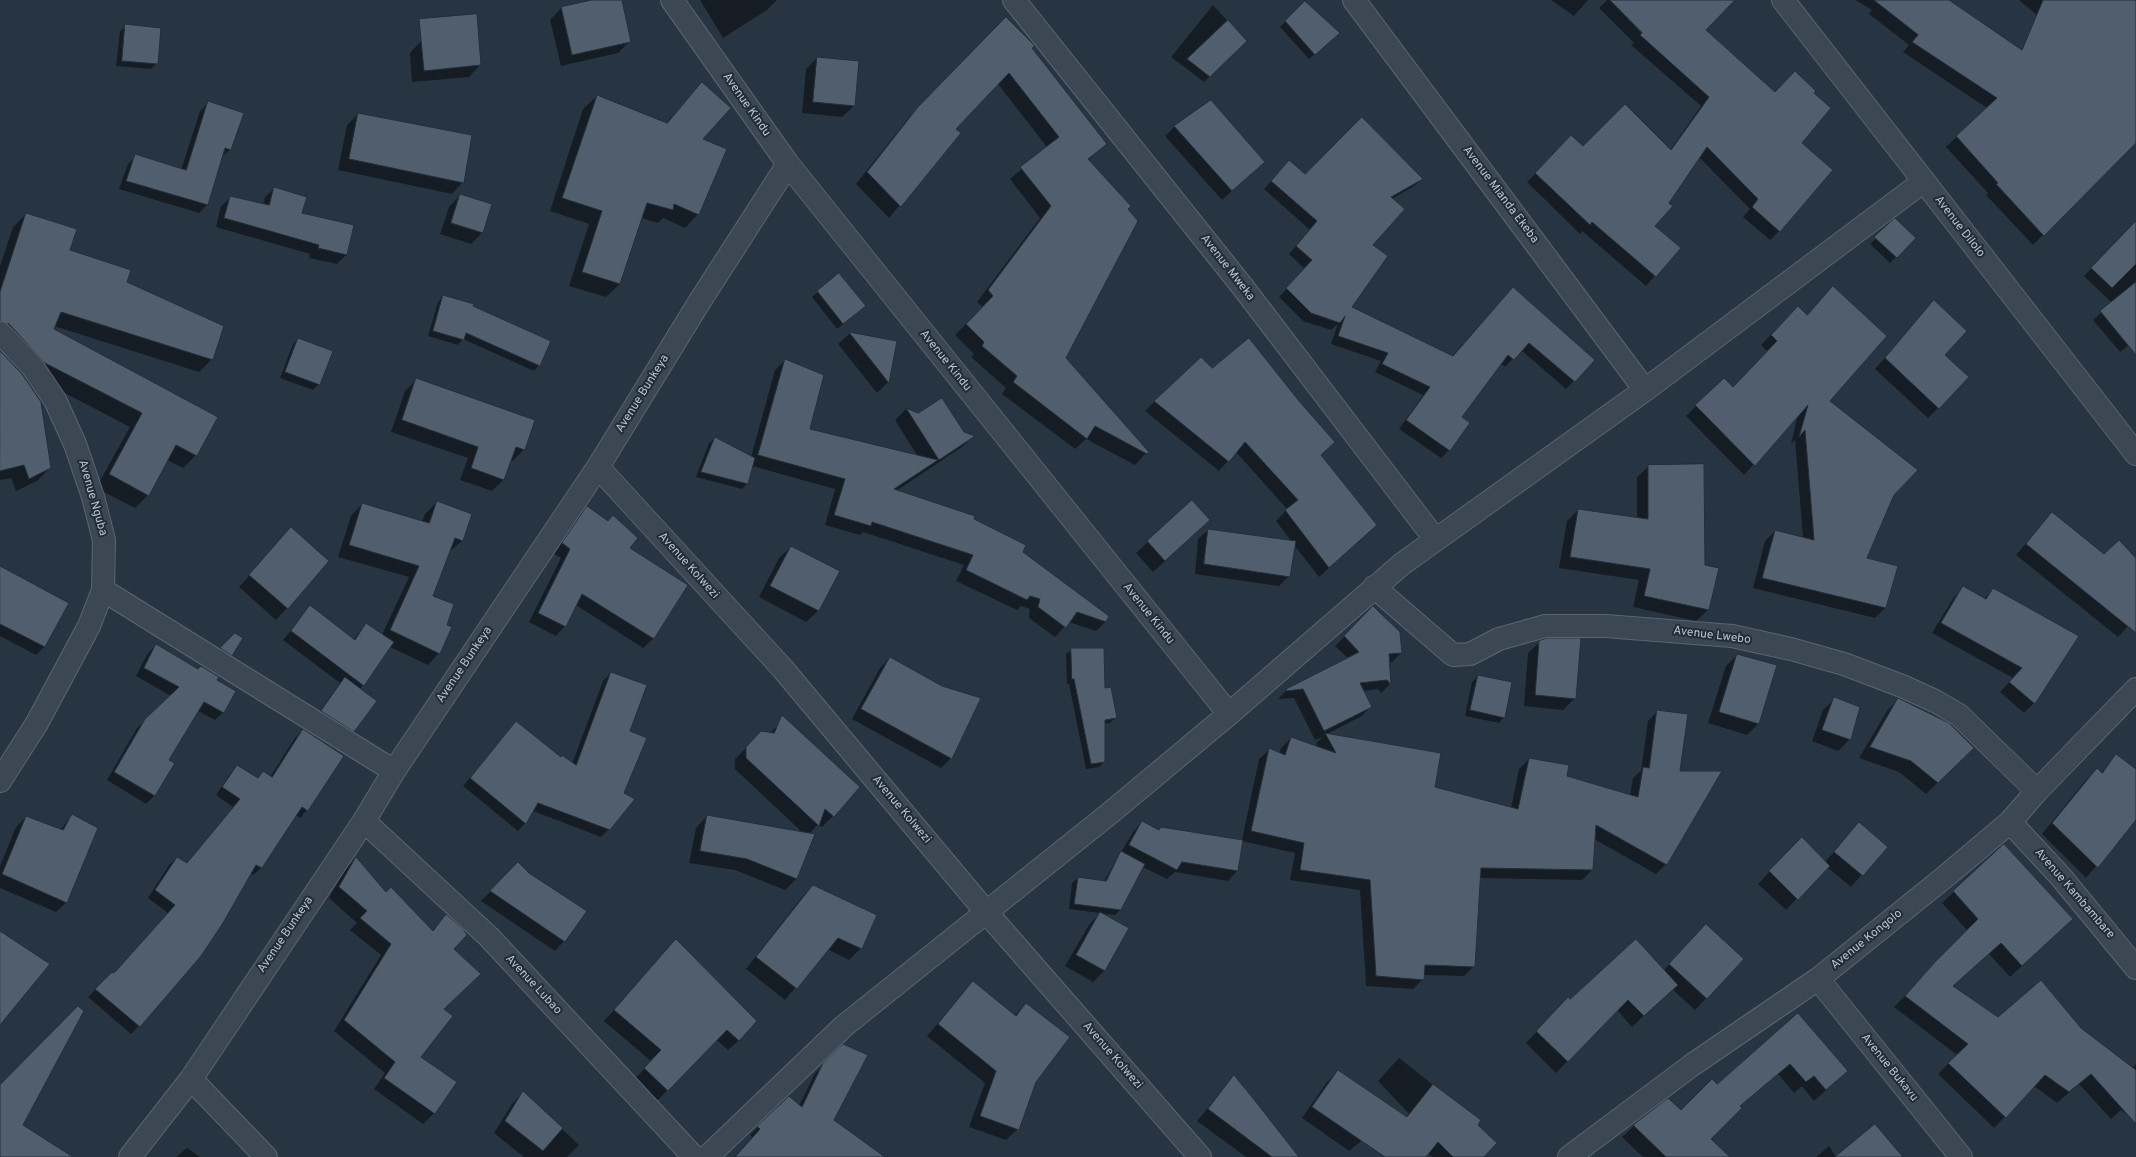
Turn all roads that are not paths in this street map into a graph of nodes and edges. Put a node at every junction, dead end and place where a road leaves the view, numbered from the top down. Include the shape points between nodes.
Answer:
1 (672, 0) edge
2 (1014, 0) edge
3 (1354, 0) edge
4 (1782, 0) edge
5 (788, 164) junction
6 (1924, 181) junction
7 (0, 333) edge
8 (1645, 390) junction
9 (2136, 454) edge
10 (598, 467) junction
11 (1434, 539) junction
12 (1374, 588) junction
13 (103, 590) junction
14 (2136, 689) edge
15 (1229, 714) junction
16 (394, 771) junction
17 (0, 781) edge
18 (2037, 791) junction
19 (364, 821) junction
20 (2010, 822) junction
21 (987, 913) junction
22 (2136, 968) edge
23 (1818, 979) junction
24 (191, 1079) junction
25 (1572, 1156) edge
26 (130, 1157) edge
27 (266, 1157) edge
28 (694, 1157) edge
29 (706, 1157) edge
30 (1200, 1157) edge
31 (1961, 1157) edge

1 - 5 street, Avenue Kindu
2 - 11 street, Avenue Mweka via 1242,286
3 - 8 street, Avenue Mianda Ekeba
4 - 6 street, Avenue Dilolo
5 - 10 street, Avenue Bunkeya
5 - 15 street, Avenue Kindu
6 - 8 street
6 - 9 street, Avenue Dilolo
7 - 13 street, Avenue Nguba via 32,366 55,400 75,444 104,540
8 - 11 street
10 - 16 street, Avenue Bunkeya
10 - 21 street, Avenue Kolwezi via 783,669
11 - 12 street
12 - 15 street
12 - 18 street, Avenue Lwebo via 1453,655 1470,654 1499,639 1545,626 1606,626 1732,636 1844,664 1918,693 1959,715
13 - 16 street
13 - 17 street, Avenue Nguba via 89,626 38,724
14 - 18 street, Avenue Kongolo
15 - 21 street
16 - 19 street, Avenue Bunkeya
18 - 20 street, Avenue Kongolo
19 - 24 street, Avenue Bunkeya
19 - 28 street, Avenue Lubao via 489,937
20 - 22 street, Avenue Kambambare via 2061,876
20 - 23 street, Avenue Kongolo
21 - 29 street via 844,1026
21 - 30 street, Avenue Kolwezi
23 - 25 street, Avenue Kongolo via 1692,1065
23 - 31 street, Avenue Bukavu
24 - 26 street, Avenue Bunkeya
24 - 27 street

